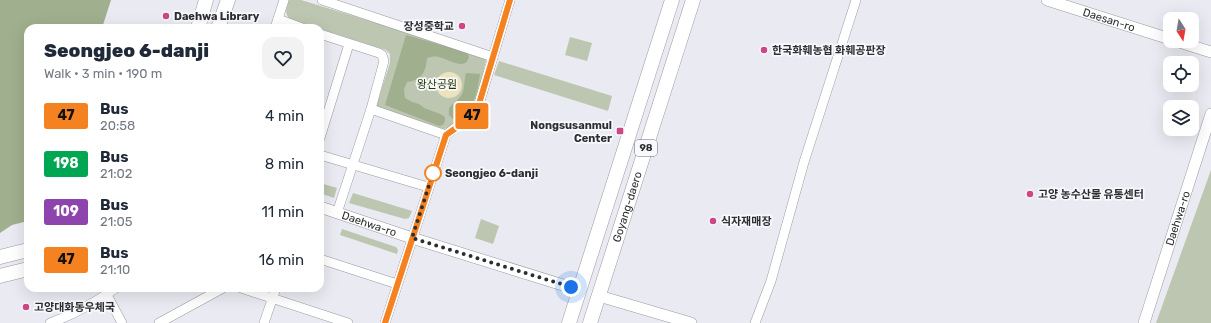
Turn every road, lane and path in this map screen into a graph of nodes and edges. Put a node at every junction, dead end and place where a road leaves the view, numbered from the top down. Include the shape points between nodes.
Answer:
1 (206, 0) edge
2 (228, 0) edge
3 (284, 0) edge
4 (322, 0) edge
5 (510, 0) edge
6 (672, 0) edge
7 (693, 0) edge
8 (856, 0) edge
9 (1047, 0) edge
10 (199, 24) edge
11 (219, 24) edge
12 (277, 24) edge
13 (324, 35) edge
14 (1163, 37) edge
15 (350, 44) junction
16 (1198, 48) edge
17 (1211, 52) edge
18 (493, 57) junction
19 (371, 108) junction
20 (1211, 114) edge
21 (324, 125) edge
22 (446, 135) junction
23 (324, 156) edge
24 (353, 164) junction
25 (428, 187) junction
26 (324, 208) edge
27 (337, 213) junction
28 (412, 238) junction
29 (24, 251) edge
30 (0, 257) edge
31 (324, 260) edge
32 (24, 270) edge
33 (0, 276) edge
34 (397, 284) junction
35 (579, 290) junction
36 (110, 292) edge
37 (216, 292) edge
38 (253, 292) edge
39 (275, 292) edge
40 (106, 295) junction
41 (599, 296) junction
42 (272, 299) junction
43 (50, 323) edge
44 (122, 323) edge
45 (159, 323) edge
46 (264, 323) edge
47 (348, 323) edge
48 (385, 323) edge
49 (569, 323) edge
50 (590, 323) edge
51 (691, 323) edge
52 (755, 323) edge
53 (1144, 323) edge

1 - 10 main road
2 - 11 main road
3 - 12 street
4 - 18 street
5 - 18 street
6 - 35 main road, Goyang-daero / 98
7 - 41 main road, Goyang-daero / 98
8 - 52 street via 804,162 771,281
9 - 14 street, Daesan-ro
13 - 15 street
15 - 19 street via 379,53 383,59
15 - 21 street
16 - 17 street
18 - 22 street via 476,114
19 - 22 street
19 - 24 street
20 - 53 street, Daehwa-ro
22 - 25 street
23 - 24 street
24 - 25 street
24 - 27 street
25 - 28 street
26 - 27 street, Daehwa-ro
27 - 28 street, Daehwa-ro
28 - 34 street
28 - 35 street, Daehwa-ro
29 - 30 main road
31 - 34 street
32 - 33 main road
34 - 48 street
35 - 49 main road, Goyang-daero / 98
36 - 40 street
37 - 45 street
38 - 42 street
39 - 42 street
40 - 43 street
40 - 44 street
41 - 50 main road, Goyang-daero / 98
41 - 51 street
42 - 46 street
42 - 47 street

